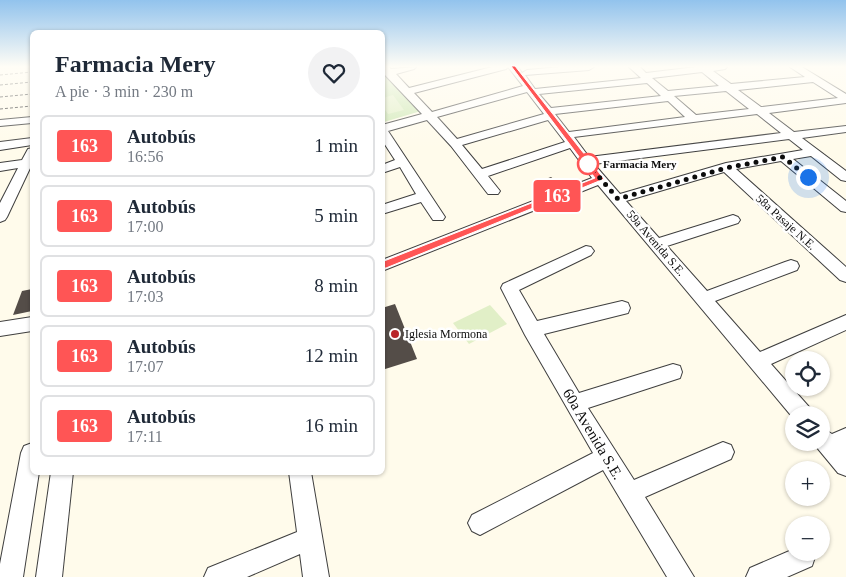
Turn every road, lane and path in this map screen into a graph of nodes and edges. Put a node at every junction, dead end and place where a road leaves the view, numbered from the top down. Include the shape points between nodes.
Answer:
1 (30, 94) edge
2 (408, 94) edge
3 (517, 94) edge
4 (536, 94) edge
5 (684, 94) edge
6 (737, 94) edge
7 (668, 96) junction
8 (0, 97) edge
9 (846, 99) edge
10 (30, 106) edge
11 (0, 109) edge
12 (760, 111) junction
13 (551, 113) junction
14 (429, 116) junction
15 (693, 118) junction
16 (30, 120) edge
17 (0, 123) edge
18 (385, 129) edge
19 (846, 129) edge
20 (385, 135) edge
21 (791, 136) junction
22 (572, 139) junction
23 (30, 142) edge
24 (455, 142) junction
25 (0, 146) edge
26 (812, 152) junction
27 (783, 157) junction
28 (30, 158) edge
29 (846, 159) edge
30 (593, 160) dead end
31 (402, 162) junction
32 (825, 162) junction
33 (0, 167) edge
34 (385, 168) edge
35 (726, 168) junction
36 (481, 174) junction
37 (846, 177) edge
38 (600, 179) junction
39 (15, 188) junction
40 (0, 190) edge
41 (493, 191) dead end
42 (424, 196) junction
43 (618, 199) junction
44 (846, 208) edge
45 (385, 209) edge
46 (0, 217) edge
47 (438, 217) dead end
48 (733, 220) dead end
49 (657, 244) junction
50 (586, 251) dead end
51 (385, 265) edge
52 (791, 266) dead end
53 (846, 276) edge
54 (704, 299) junction
55 (622, 308) dead end
56 (846, 322) edge
57 (30, 324) edge
58 (0, 329) edge
59 (531, 330) junction
60 (757, 362) junction
61 (673, 372) dead end
62 (574, 403) junction
63 (795, 406) edge
64 (832, 440) edge
65 (723, 452) dead end
66 (608, 457) junction
67 (30, 464) edge
68 (846, 465) edge
69 (62, 475) edge
70 (300, 475) edge
71 (629, 493) junction
72 (480, 523) dead end
73 (311, 538) junction
74 (794, 561) edge
75 (10, 577) edge
76 (49, 577) edge
77 (217, 577) edge
78 (316, 577) edge
79 (681, 577) edge
80 (759, 577) edge

1 - 8 path
2 - 14 street
3 - 14 street
4 - 13 street, 59a Avenida S.E.
5 - 7 street
6 - 12 street
7 - 13 street
7 - 15 street
9 - 12 street
10 - 11 path
12 - 15 street
12 - 21 street
13 - 22 street, 59a Avenida S.E.
13 - 24 street
14 - 18 street
14 - 24 street
15 - 22 street
16 - 17 street
19 - 21 street
20 - 31 street
21 - 26 street
21 - 30 street
22 - 36 street
22 - 38 street, 59a Avenida S.E.
23 - 25 street
24 - 36 street
26 - 27 street
26 - 32 street
27 - 35 street
27 - 44 street
28 - 33 street
28 - 39 street
29 - 32 street
31 - 34 street
31 - 42 street
32 - 37 street
35 - 43 street
35 - 53 street, 58a Pasaje N.E.
36 - 41 street
38 - 43 street, 59a Avenida S.E.
38 - 51 street
39 - 40 street
39 - 46 street
42 - 45 street
42 - 47 street
43 - 49 street, 59a Avenida S.E.
48 - 49 street
49 - 54 street, 59a Avenida S.E.
50 - 59 street, 60a Avenida S.E. via 509,288
52 - 54 street
54 - 60 street, 59a Avenida S.E.
55 - 59 street
56 - 60 street
57 - 58 street
59 - 62 street, 60a Avenida S.E.
60 - 63 street, 59a Avenida S.E.
61 - 62 street
62 - 66 street, 60a Avenida S.E.
64 - 68 street
65 - 71 street
66 - 71 street, 60a Avenida S.E.
66 - 72 street
67 - 75 street
69 - 76 street
70 - 73 street
71 - 79 street, 60a Avenida S.E.
73 - 77 street
73 - 78 street
74 - 80 street

